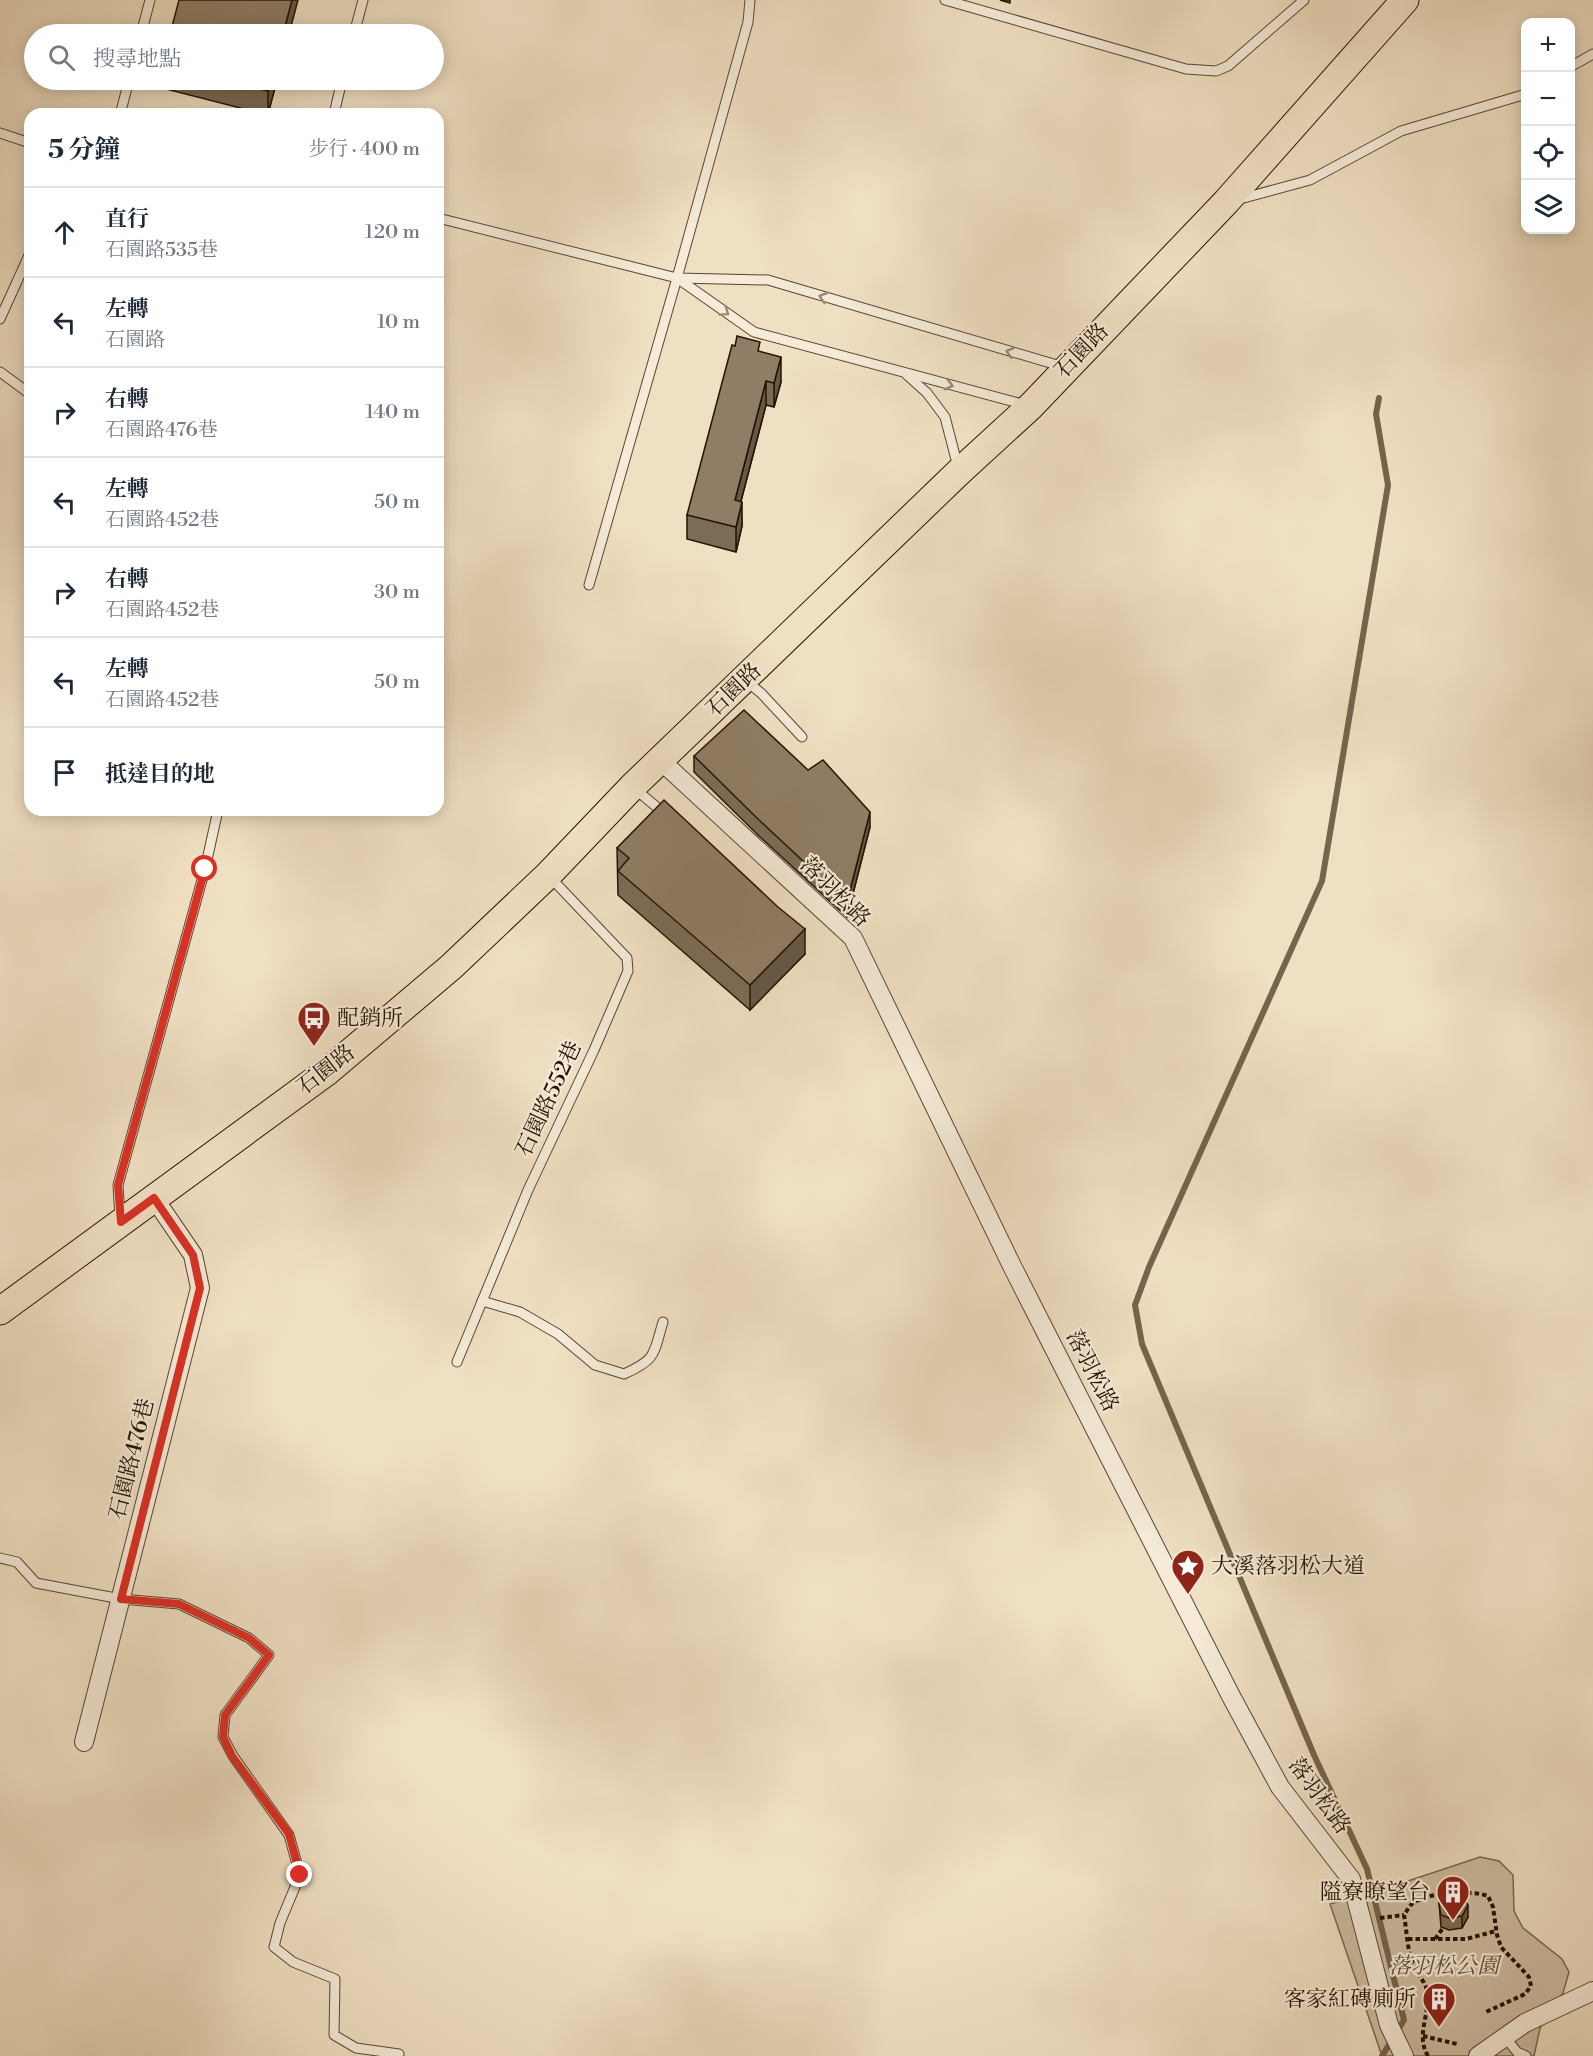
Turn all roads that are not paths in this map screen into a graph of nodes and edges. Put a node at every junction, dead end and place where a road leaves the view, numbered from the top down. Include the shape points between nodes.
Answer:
1 (150, 0) edge
2 (363, 0) edge
3 (750, 0) edge
4 (945, 0) edge
5 (1304, 0) edge
6 (1405, 0) edge
7 (144, 24) edge
8 (357, 24) edge
9 (1593, 54) edge
10 (1575, 64) edge
11 (126, 90) edge
12 (340, 90) edge
13 (1521, 95) edge
14 (122, 108) edge
15 (335, 108) edge
16 (0, 134) edge
17 (24, 140) edge
18 (1226, 202) junction
19 (444, 220) edge
20 (24, 266) edge
21 (677, 278) junction
22 (0, 319) edge
23 (1066, 368) junction
24 (0, 372) edge
25 (905, 373) junction
26 (24, 390) edge
27 (1031, 406) junction
28 (959, 472) junction
29 (589, 585) dead end
30 (744, 680) junction
31 (802, 737) dead end
32 (660, 760) junction
33 (632, 787) junction
34 (217, 816) edge
35 (671, 819) edge
36 (548, 875) junction
37 (154, 1198) junction
38 (121, 1222) junction
39 (482, 1301) junction
40 (0, 1311) edge
41 (663, 1322) dead end
42 (457, 1362) dead end
43 (0, 1558) edge
44 (121, 1599) junction
45 (84, 1742) dead end
46 (1593, 1991) edge
47 (1505, 2037) junction
48 (1401, 2051) edge
49 (399, 2054) dead end
50 (1478, 2056) edge
51 (1526, 2056) edge

1 - 7 lane
2 - 8 lane
3 - 21 lane via 748,22
4 - 5 lane via 1186,69 1216,71 1227,66
6 - 18 main road, 石園路
9 - 10 lane
11 - 14 lane
12 - 15 lane
13 - 18 lane via 1401,131 1310,180
16 - 17 lane
18 - 23 main road, 石園路
19 - 21 lane
20 - 22 lane
23 -> 21 lane via 768,280
21 -> 25 lane via 754,332
21 - 29 lane
23 - 27 main road, 石園路
24 - 26 lane
25 -> 27 lane
25 - 28 lane via 945,417
27 - 28 main road, 石園路
28 - 30 main road, 石園路
30 - 31 lane
30 - 32 main road, 石園路
32 - 33 main road, 石園路
32 - 48 street, 落羽松路 via 852,938 1013,1268 1232,1698 1280,1787 1351,1879 1389,2025
33 - 35 lane
33 - 36 main road, 石園路
34 - 38 lane via 118,1185
36 - 37 main road, 石園路 via 451,967 328,1071
36 - 39 lane, 石園路552巷 via 627,958 628,970
37 - 38 main road, 石園路
37 - 44 street, 石園路476巷 via 193,1255 200,1288
38 - 40 main road, 石園路
39 - 41 lane via 520,1312 558,1334 595,1365 624,1374 652,1356
39 - 42 lane, 石園路552巷
43 - 44 lane via 17,1562 36,1583
44 - 45 street, 石園路476巷
44 - 49 lane via 179,1604 249,1638 269,1655 225,1715 223,1737 232,1756 289,1834 300,1875 274,1947 292,1962 335,1979 334,2036 356,2048
46 - 47 street
47 - 50 street
47 - 51 lane via 1517,2052

